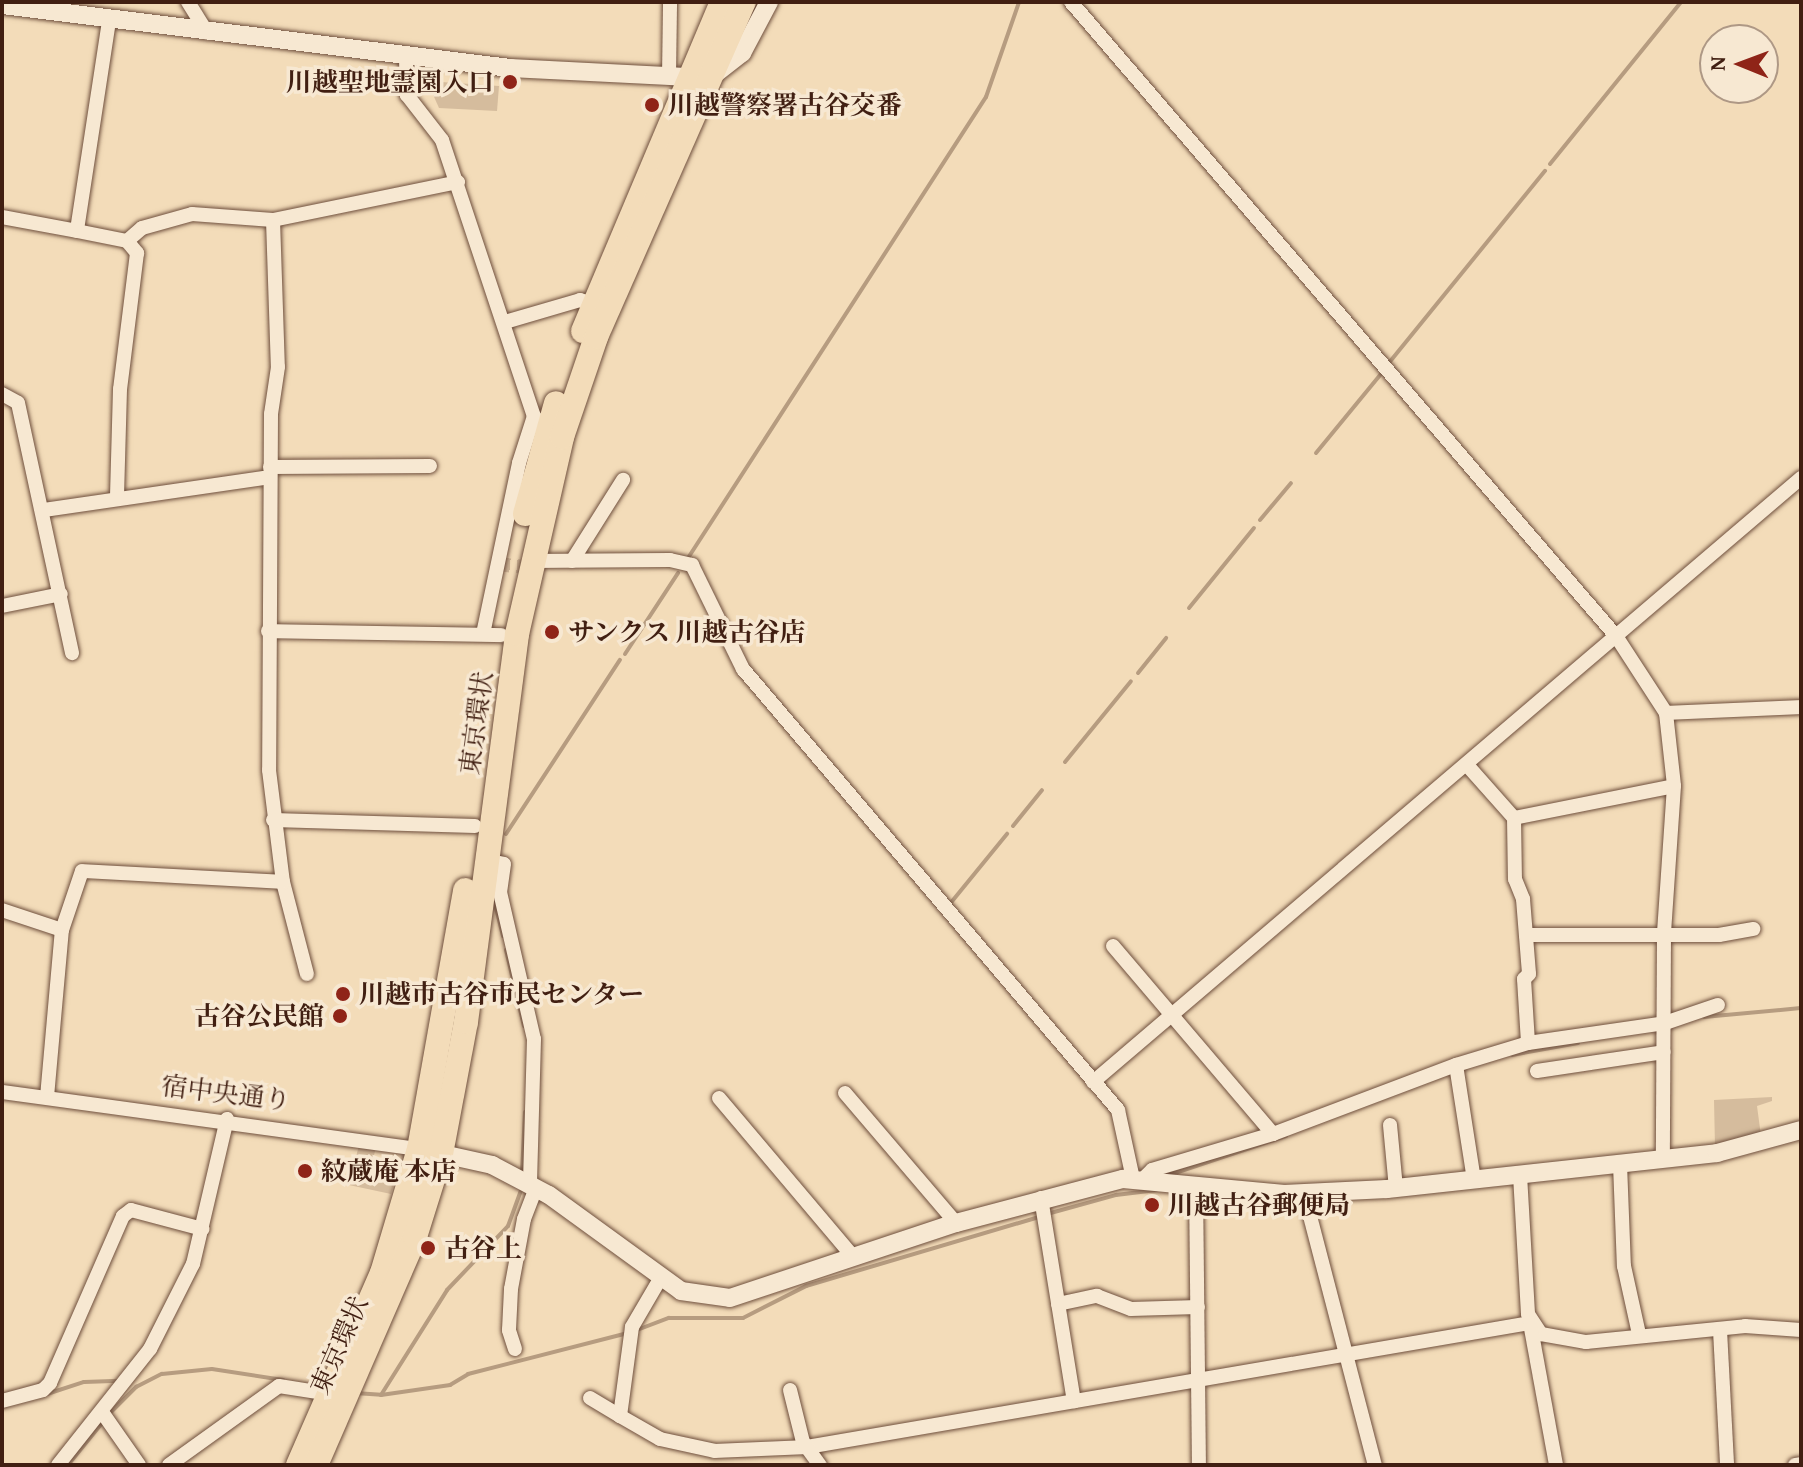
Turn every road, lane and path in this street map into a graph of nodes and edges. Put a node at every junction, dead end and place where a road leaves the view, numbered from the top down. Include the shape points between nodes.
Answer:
1 (188, 2) edge
2 (670, 2) edge
3 (722, 2) edge
4 (744, 2) edge
5 (769, 2) edge
6 (1071, 2) edge
7 (2, 5) edge
8 (109, 21) junction
9 (208, 33) junction
10 (406, 56) junction
11 (690, 77) junction
12 (458, 182) junction
13 (2, 217) edge
14 (273, 220) junction
15 (77, 231) junction
16 (127, 241) junction
17 (593, 304) junction
18 (505, 322) junction
19 (2, 394) edge
20 (540, 425) junction
21 (430, 466) dead end
22 (270, 472) junction
23 (1801, 478) edge
24 (623, 480) dead end
25 (117, 496) junction
26 (44, 510) junction
27 (670, 560) junction
28 (572, 561) junction
29 (537, 565) junction
30 (61, 594) junction
31 (2, 606) edge
32 (268, 631) junction
33 (492, 634) junction
34 (1616, 636) junction
35 (72, 653) dead end
36 (1801, 707) edge
37 (1666, 713) junction
38 (1467, 765) junction
39 (1674, 786) junction
40 (1514, 818) junction
41 (273, 820) junction
42 (475, 826) junction
43 (485, 860) junction
44 (283, 882) junction
45 (2, 910) edge
46 (1753, 929) dead end
47 (62, 930) junction
48 (1664, 934) junction
49 (1526, 935) junction
50 (1113, 946) dead end
51 (307, 974) dead end
52 (1718, 1005) dead end
53 (1171, 1018) junction
54 (1665, 1023) junction
55 (1528, 1043) junction
56 (1664, 1052) junction
57 (1456, 1065) junction
58 (1537, 1071) dead end
59 (1093, 1082) junction
60 (2, 1092) edge
61 (845, 1093) dead end
62 (47, 1097) junction
63 (719, 1098) dead end
64 (227, 1119) junction
65 (1390, 1125) dead end
66 (1801, 1130) edge
67 (1273, 1134) junction
68 (430, 1151) junction
69 (1663, 1158) junction
70 (1620, 1164) junction
71 (1520, 1175) junction
72 (1138, 1179) junction
73 (1474, 1180) junction
74 (1196, 1185) junction
75 (533, 1187) junction
76 (1396, 1188) junction
77 (1304, 1193) junction
78 (1041, 1198) junction
79 (956, 1223) junction
80 (203, 1229) junction
81 (854, 1258) junction
82 (660, 1279) junction
83 (1058, 1304) junction
84 (1198, 1307) junction
85 (1530, 1323) junction
86 (1720, 1330) junction
87 (1801, 1330) edge
88 (1639, 1334) junction
89 (515, 1349) dead end
90 (1344, 1355) junction
91 (1199, 1380) junction
92 (790, 1390) dead end
93 (330, 1394) junction
94 (590, 1398) dead end
95 (2, 1401) edge
96 (1074, 1401) junction
97 (102, 1412) junction
98 (620, 1416) junction
99 (807, 1447) junction
100 (715, 1458) edge
101 (1801, 1464) edge
102 (58, 1465) edge
103 (139, 1465) edge
104 (169, 1465) edge
105 (298, 1465) edge
106 (316, 1465) edge
107 (820, 1465) edge
108 (1199, 1465) edge
109 (1375, 1465) edge
110 (1556, 1465) edge
111 (1727, 1465) edge
112 (1795, 1465) edge

1 - 9 street
2 - 11 street
3 - 11 highway, 東京環状
4 - 11 highway, 東京環状
5 - 11 street via 742,53
6 - 34 street
7 - 8 street
8 - 9 street
8 - 15 street
9 - 10 street
10 - 11 street
10 - 12 street via 407,95 442,140
11 - 17 highway, 東京環状
11 - 29 highway, 東京環状 via 562,437
12 - 14 street
12 - 18 street
13 - 15 street
14 - 16 street via 192,214 142,228
14 - 22 street via 278,367
15 - 16 street
16 - 25 street via 137,253 120,389
17 - 18 street via 580,300
17 - 20 highway, 東京環状
18 - 20 street
19 - 26 street via 18,403
20 - 33 highway, 東京環状
21 - 22 street
22 - 25 street
22 - 32 street
23 - 34 street
24 - 28 street
25 - 26 street
26 - 30 street
27 - 28 street
27 - 29 street via 653,567
27 - 59 street via 692,565 750,679
28 - 29 street
29 - 43 highway, 東京環状
30 - 31 street
30 - 35 street
32 - 33 street
32 - 41 street
33 - 42 highway, 東京環状
34 - 37 street
34 - 38 street
36 - 37 street
37 - 39 street
38 - 40 street
38 - 53 street
39 - 40 street
39 - 48 street
40 - 49 street via 1515,879
41 - 42 street
41 - 44 street
42 - 68 highway, 東京環状
43 - 68 highway, 東京環状 via 466,1022
43 - 75 street via 504,864 500,892 534,1039
44 - 47 street via 82,871
44 - 51 street
45 - 47 street
46 - 48 street via 1719,935
47 - 62 street
48 - 49 street
48 - 54 street
49 - 55 street
50 - 53 street
52 - 54 street
53 - 59 street
53 - 67 street
54 - 55 street
54 - 56 street
55 - 57 street
56 - 58 street
56 - 69 street
57 - 67 street
57 - 73 street
59 - 72 street via 1123,1119
60 - 62 street, 宿中央通り
61 - 79 street
62 - 64 street, 宿中央通り
63 - 81 street
64 - 68 street, 宿中央通り
64 - 80 street
65 - 76 street
66 - 69 street via 1738,1150
67 - 72 street via 1152,1170
68 - 75 street via 492,1165
68 - 93 highway, 東京環状
68 - 106 highway, 東京環状 via 415,1237
69 - 70 street
70 - 71 street
70 - 88 street via 1624,1266
71 - 73 street
71 - 85 street
72 - 74 street
72 - 78 street
73 - 76 street
74 - 77 street
74 - 84 street
75 - 82 street
75 - 89 street via 511,1289 509,1330
76 - 77 street
77 - 90 street
78 - 79 street
78 - 83 street
79 - 81 street
80 - 95 street via 131,1210 123,1216 50,1383 43,1390
80 - 97 street via 193,1264 150,1349
81 - 82 street via 730,1298 694,1295
82 - 98 street via 632,1327
83 - 84 street via 1097,1296 1131,1309
83 - 96 street
84 - 91 street
85 - 88 street via 1556,1339 1586,1342
85 - 90 street
85 - 110 street
86 - 87 street
86 - 88 street
86 - 111 street
90 - 91 street
90 - 109 street
91 - 96 street
91 - 108 street
92 - 99 street
93 - 104 street via 279,1386
93 - 105 highway, 東京環状
94 - 98 street
96 - 99 street
97 - 102 street
97 - 103 street
98 - 100 street via 660,1439
99 - 100 street
99 - 107 street
101 - 112 street

